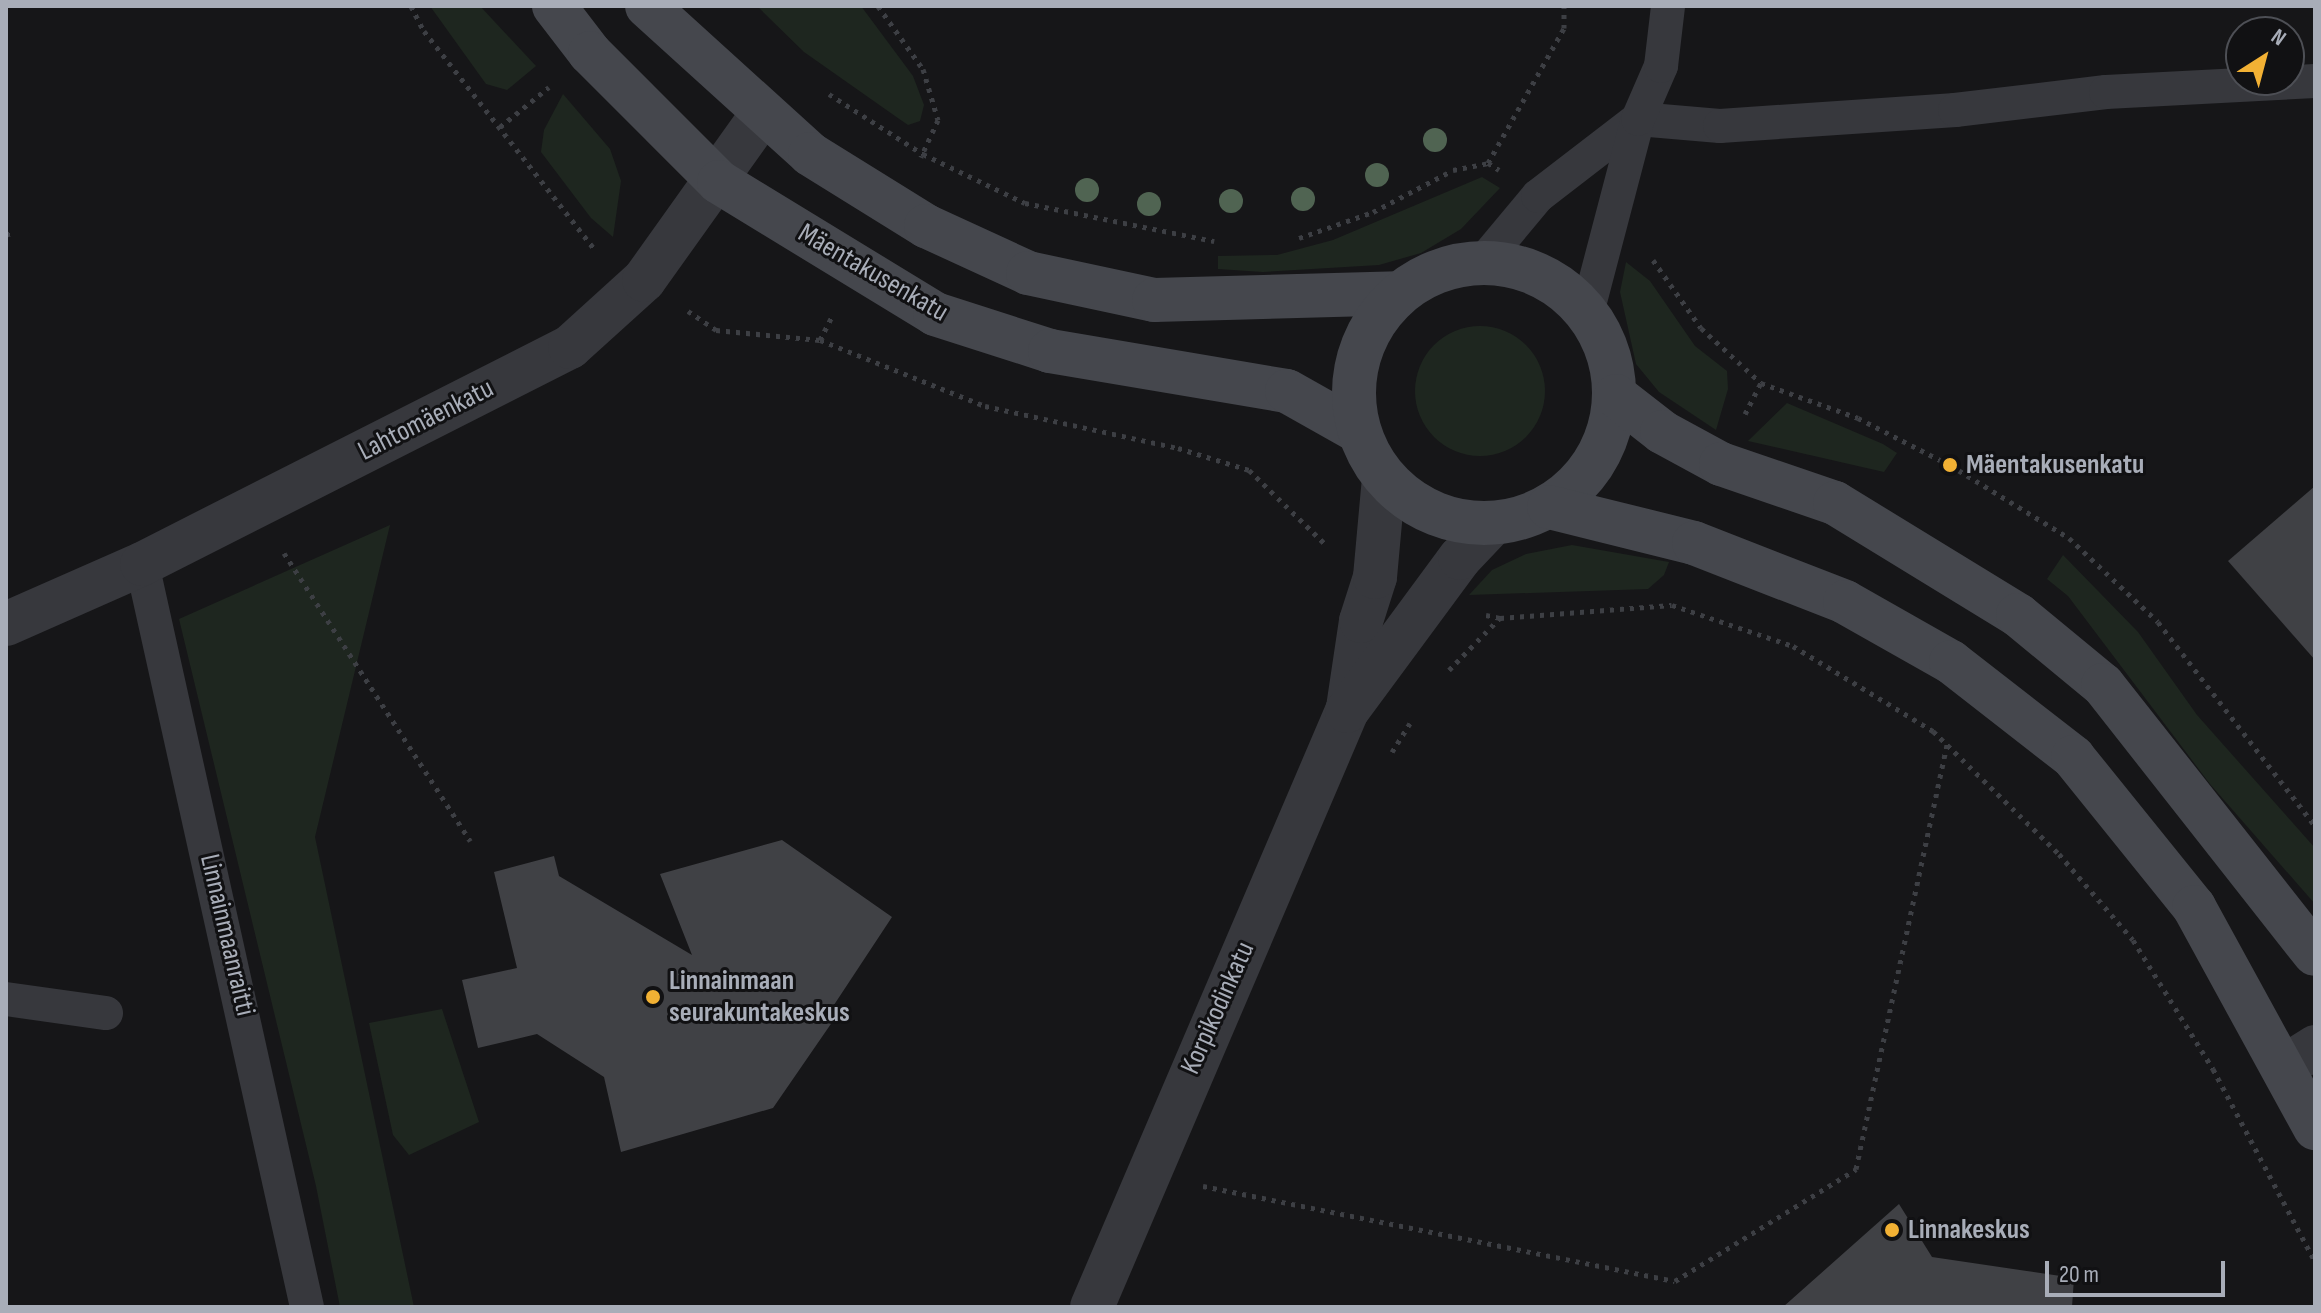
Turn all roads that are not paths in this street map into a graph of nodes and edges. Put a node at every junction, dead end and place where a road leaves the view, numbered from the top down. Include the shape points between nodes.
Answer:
1 (554, 6) edge
2 (647, 6) edge
3 (1668, 6) edge
4 (2315, 81) edge
5 (763, 113) junction
6 (1638, 119) junction
7 (719, 182) junction
8 (1483, 262) junction
9 (1398, 293) junction
10 (1587, 313) junction
11 (1616, 396) junction
12 (1358, 431) junction
13 (1384, 478) junction
14 (1549, 507) junction
15 (1492, 524) junction
16 (142, 564) junction
17 (6, 624) edge
18 (1347, 711) junction
19 (2315, 954) edge
20 (6, 999) edge
21 (106, 1013) dead end
22 (2300, 1057) edge
23 (2315, 1128) edge
24 (307, 1307) edge
25 (1092, 1307) edge

1 - 7 main road, Mäentakusenkatu via 590,53
2 - 5 main road
3 - 6 lane via 1661,66
4 - 6 lane via 2106,92 1955,110 1720,126
5 - 7 street, Lahtomäenkatu
5 - 9 main road via 810,154 926,226 1028,273 1154,300
6 - 8 lane via 1538,196
6 - 10 lane
7 - 12 main road, Mäentakusenkatu via 935,314 1050,351 1287,391
7 - 16 street, Lahtomäenkatu via 644,280 570,347
8 - 9 main road via 1452,266
8 - 10 main road via 1535,273 1559,285
9 - 12 main road via 1373,322 1357,357 1352,394
10 - 11 main road via 1609,352
11 - 14 main road via 1606,440 1584,479
11 - 19 main road via 1662,432 1721,464 1835,503 2018,615 2103,685
12 - 13 main road
13 - 15 main road via 1415,504 1451,521
13 - 18 street, Korpikodinkatu via 1375,577 1361,621
14 - 15 main road
14 - 22 main road via 1694,543 1757,566 1845,602 1951,662 2073,757 2194,907
15 - 18 street, Korpikodinkatu via 1460,558
16 - 17 street, Lahtomäenkatu
16 - 24 lane, Linnainmaanraitti
18 - 25 street, Korpikodinkatu
20 - 21 lane
22 - 23 main road

